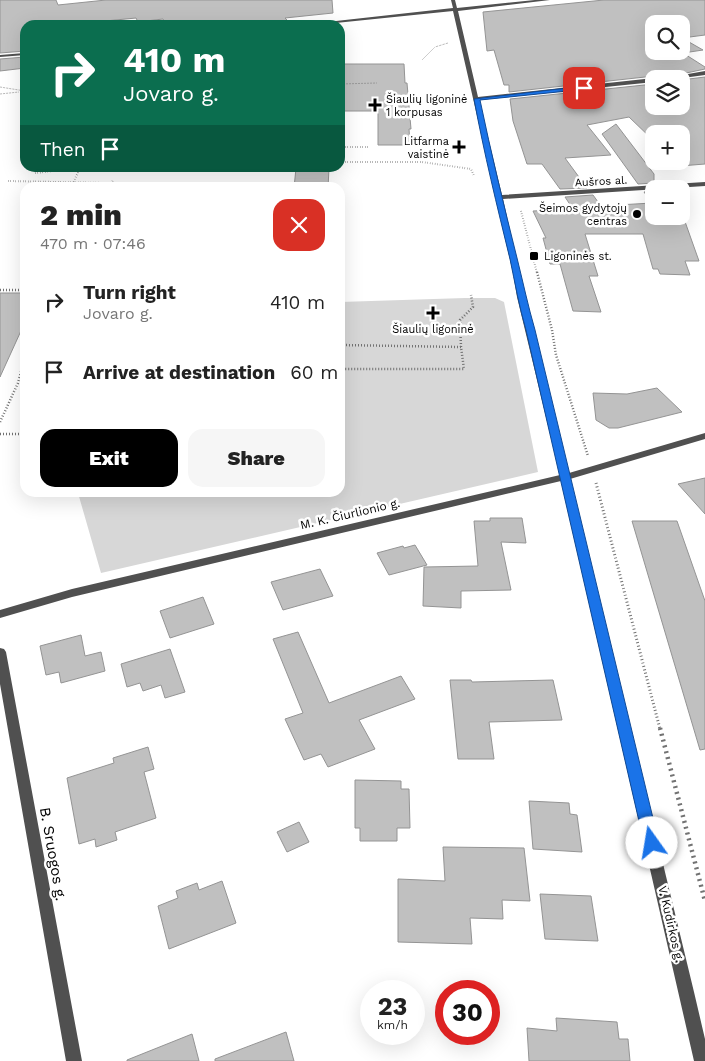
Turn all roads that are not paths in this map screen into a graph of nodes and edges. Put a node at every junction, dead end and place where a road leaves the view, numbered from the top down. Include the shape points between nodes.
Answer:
1 (453, 0) edge
2 (548, 0) edge
3 (455, 9) junction
4 (345, 21) edge
5 (20, 54) edge
6 (0, 56) edge
7 (705, 74) edge
8 (690, 76) edge
9 (645, 81) edge
10 (477, 99) junction
11 (705, 184) edge
12 (499, 197) junction
13 (705, 436) edge
14 (565, 476) junction
15 (0, 614) edge
16 (0, 652) edge
17 (74, 1061) edge
18 (702, 1061) edge

1 - 3 street, V. Kudirkos g.
2 - 3 street
3 - 4 street
3 - 10 street, V. Kudirkos g.
5 - 6 street
7 - 8 street
9 - 10 street
10 - 12 street, V. Kudirkos g.
11 - 12 street, Aušros al.
12 - 14 street, V. Kudirkos g.
13 - 14 street, M. K. Čiurlionio g.
14 - 15 street, M. K. Čiurlionio g. via 72,593
14 - 18 street, V. Kudirkos g.
16 - 17 street, B. Sruogos g.

